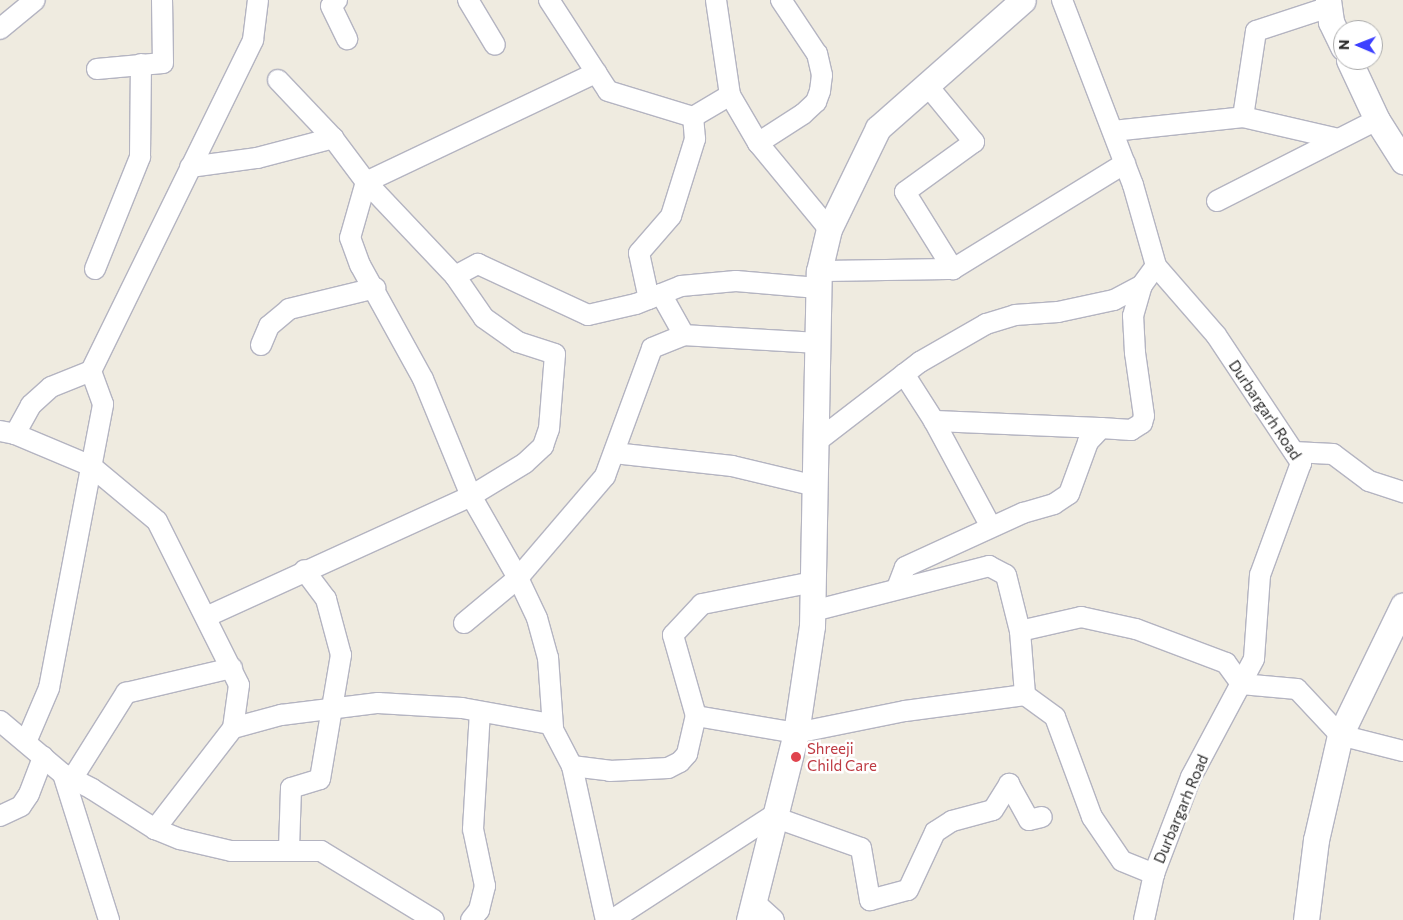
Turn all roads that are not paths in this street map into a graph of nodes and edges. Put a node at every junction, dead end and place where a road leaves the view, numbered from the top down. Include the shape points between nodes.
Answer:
1 (36, 0) edge
2 (162, 0) edge
3 (258, 0) edge
4 (337, 0) edge
5 (468, 0) edge
6 (549, 0) edge
7 (780, 0) edge
8 (1023, 0) edge
9 (1062, 0) edge
10 (720, 1) edge
11 (1328, 3) edge
12 (1333, 26) edge
13 (0, 29) edge
14 (347, 39) dead end
15 (495, 45) dead end
16 (141, 64) junction
17 (97, 69) dead end
18 (1354, 70) edge
19 (596, 73) junction
20 (278, 80) dead end
21 (927, 85) junction
22 (730, 94) junction
23 (693, 117) junction
24 (1243, 117) junction
25 (1377, 120) junction
26 (1112, 131) junction
27 (333, 138) junction
28 (1339, 139) junction
29 (758, 143) junction
30 (1403, 161) edge
31 (1125, 163) junction
32 (190, 167) junction
33 (366, 182) junction
34 (1217, 201) dead end
35 (829, 229) junction
36 (1156, 266) junction
37 (94, 269) dead end
38 (954, 269) junction
39 (455, 276) junction
40 (818, 280) junction
41 (1142, 285) junction
42 (374, 288) junction
43 (655, 296) junction
44 (684, 335) junction
45 (817, 343) junction
46 (261, 345) dead end
47 (91, 372) junction
48 (904, 374) junction
49 (934, 421) junction
50 (1101, 428) junction
51 (7, 432) edge
52 (816, 442) junction
53 (1294, 452) junction
54 (614, 453) junction
55 (91, 466) junction
56 (815, 486) junction
57 (1403, 492) edge
58 (471, 496) junction
59 (991, 527) junction
60 (304, 570) junction
61 (518, 578) junction
62 (813, 582) junction
63 (897, 588) junction
64 (1403, 605) edge
65 (813, 612) junction
66 (208, 616) junction
67 (464, 623) dead end
68 (1020, 631) junction
69 (232, 668) junction
70 (1241, 684) junction
71 (1025, 695) junction
72 (333, 708) junction
73 (480, 712) junction
74 (696, 716) junction
75 (0, 721) edge
76 (554, 726) junction
77 (233, 728) junction
78 (796, 733) junction
79 (1340, 735) junction
80 (26, 742) junction
81 (1403, 751) edge
82 (43, 757) junction
83 (572, 766) junction
84 (68, 777) junction
85 (775, 815) junction
86 (0, 816) edge
87 (1042, 817) dead end
88 (155, 829) junction
89 (290, 849) junction
90 (1154, 874) junction
91 (751, 911) edge
92 (110, 920) edge
93 (434, 920) edge
94 (472, 920) edge
95 (606, 920) edge
96 (612, 920) edge
97 (774, 920) edge
98 (1144, 920) edge
99 (1306, 920) edge

1 - 13 street
2 - 16 street via 163,63
3 - 32 street via 252,40
4 - 14 street via 331,6
5 - 15 street
6 - 19 street
7 - 29 street via 817,54 822,74 820,91 816,102 803,114
8 - 21 street
9 - 26 street, Durbargarh Road
10 - 22 street
11 - 12 street
11 - 24 street via 1256,31
16 - 17 street
16 - 37 street via 140,157
18 - 25 street
19 - 23 street via 608,91
19 - 33 street
20 - 27 street
21 - 35 street via 878,128
21 - 38 street via 974,142 905,192
22 - 23 street
22 - 29 street
23 - 43 street via 695,139 671,216 639,253
24 - 26 street
24 - 28 street
25 - 28 street
25 - 30 street
26 - 31 street, Durbargarh Road
27 - 32 street via 257,158
27 - 33 street
28 - 34 street
29 - 35 street
31 - 36 street, Durbargarh Road
31 - 38 street
32 - 47 street
33 - 39 street
33 - 42 street via 350,238 356,259
35 - 40 street
36 - 41 street
36 - 53 street, Durbargarh Road via 1216,335
38 - 40 street
39 - 43 street via 478,264 588,314
39 - 58 street via 484,318 518,342 555,354 549,429 543,446 525,463
40 - 43 street via 736,281 681,286
40 - 45 street
41 - 48 street via 1114,300 1058,312 1015,314 986,324
41 - 50 street via 1133,316 1144,416 1131,430
42 - 46 street via 289,309 269,326
42 - 58 street via 423,379
43 - 44 street
44 - 45 street
44 - 54 street via 652,348
45 - 52 street
47 - 51 street via 51,387
47 - 55 street via 102,404
48 - 49 street
48 - 52 street
49 - 50 street
49 - 59 street
50 - 59 street via 1088,442 1069,494 1054,504
51 - 55 street
52 - 56 street
53 - 57 street via 1333,454 1369,481
53 - 70 street, Durbargarh Road via 1301,463 1260,575 1254,659
54 - 56 street via 732,466
54 - 61 street via 606,476
55 - 66 street via 157,521
55 - 80 street via 49,688
56 - 62 street
58 - 60 street
58 - 61 street
59 - 63 street via 905,567
60 - 66 street
60 - 72 street via 326,599 341,655
61 - 67 street
61 - 76 street via 537,618 548,658
62 - 65 street
62 - 74 street via 702,604 673,635
63 - 65 street
63 - 68 street via 989,566 1006,576
64 - 79 street
65 - 78 street
66 - 69 street
68 - 70 street via 1081,617 1136,629 1226,663
68 - 71 street
69 - 77 street via 239,685
69 - 84 street via 126,693
70 - 79 street via 1298,690
70 - 90 street, Durbargarh Road via 1191,777
71 - 78 street via 905,711
71 - 90 street via 1055,717 1092,817 1122,861
72 - 73 street via 378,703
72 - 77 street via 281,715
72 - 89 street via 320,779 291,788
73 - 76 street
73 - 94 street via 473,829 485,886 479,910
74 - 78 street
74 - 83 street via 687,754 668,768 610,771
75 - 80 street
76 - 83 street via 563,754
77 - 88 street
78 - 85 street
79 - 81 street
79 - 99 street via 1316,840
80 - 82 street
82 - 84 street
82 - 86 street via 21,806
83 - 95 street
84 - 88 street
84 - 92 street
85 - 87 street via 861,848 870,900 908,890 935,832 952,822 993,810 1009,784 1030,820
85 - 91 street
85 - 96 street
88 - 89 street via 180,839 231,851
89 - 93 street via 321,851
90 - 98 street, Durbargarh Road
91 - 97 street

